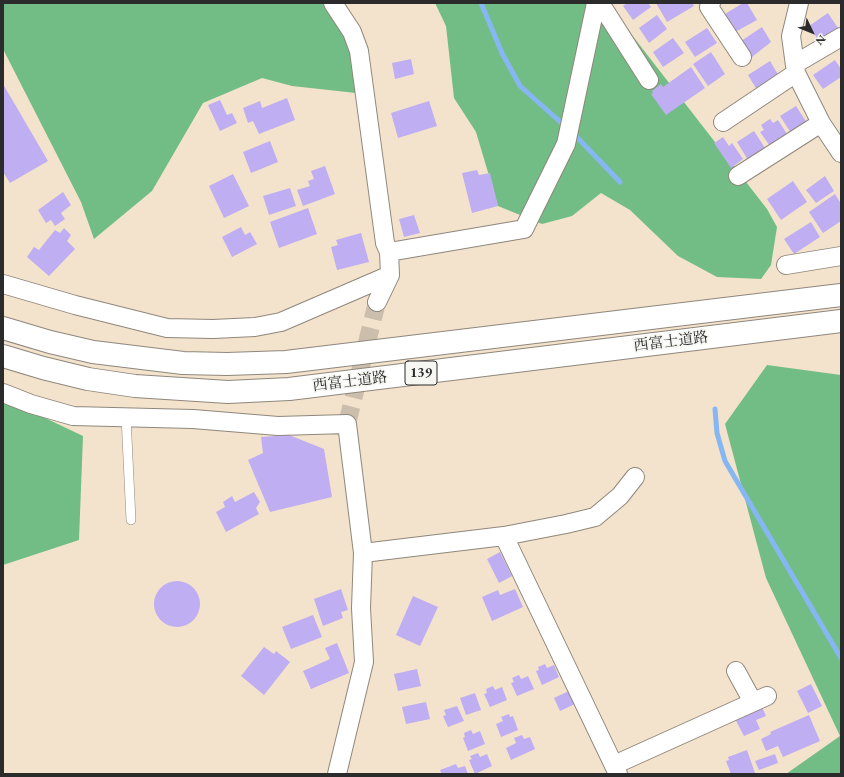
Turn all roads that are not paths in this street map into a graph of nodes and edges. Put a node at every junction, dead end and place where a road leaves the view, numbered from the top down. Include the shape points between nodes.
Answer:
1 (333, 3) edge
2 (596, 3) edge
3 (600, 3) edge
4 (711, 3) edge
5 (799, 3) edge
6 (841, 37) edge
7 (742, 57) dead end
8 (795, 68) junction
9 (648, 80) dead end
10 (723, 122) dead end
11 (821, 123) junction
12 (840, 150) edge
13 (738, 176) dead end
14 (389, 252) junction
15 (841, 256) edge
16 (786, 264) dead end
17 (390, 275) junction
18 (3, 284) edge
19 (841, 295) edge
20 (377, 302) tunnel mouth
21 (841, 321) edge
22 (3, 328) edge
23 (3, 356) edge
24 (3, 393) edge
25 (126, 417) junction
26 (635, 477) dead end
27 (131, 520) dead end
28 (504, 536) junction
29 (363, 553) junction
30 (736, 671) dead end
31 (616, 769) edge
32 (337, 774) edge

1 - 14 street via 352,32 359,51
2 - 14 street via 566,144 524,229
3 - 9 street
4 - 7 street via 709,7
5 - 8 street via 791,36
6 - 8 street
8 - 10 street
8 - 11 street
11 - 12 street
11 - 13 street
14 - 17 street
15 - 16 street
17 - 18 street via 281,322 255,327 213,329 167,328 75,306
17 - 20 street
19 - 22 highway, 西富士道路 / 139 via 286,362 183,363 93,352
21 - 23 highway, 西富士道路 / 139 via 297,388 236,392 175,389 88,379
24 - 25 street via 73,416
25 - 27 lane
25 - 29 street via 278,426 347,424
26 - 28 street via 620,496 595,517
28 - 29 street
28 - 31 street
29 - 32 street via 361,608 364,662
30 - 31 street via 760,699

